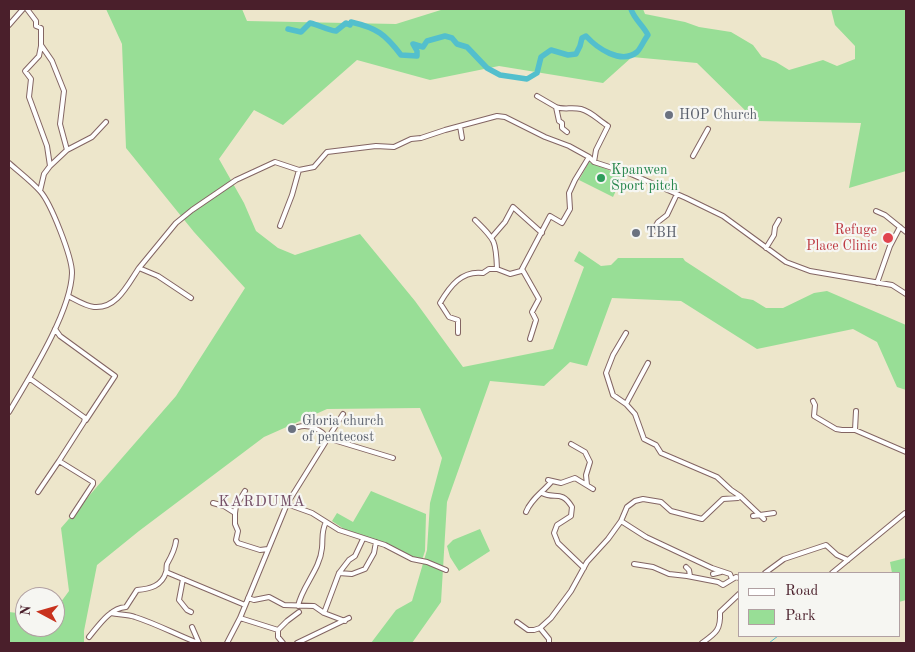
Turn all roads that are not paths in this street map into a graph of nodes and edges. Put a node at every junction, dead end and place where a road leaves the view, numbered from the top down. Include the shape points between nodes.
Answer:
1 (23, 9) edge
2 (27, 9) edge
3 (9, 25) edge
4 (41, 45) junction
5 (536, 96) dead end
6 (556, 107) junction
7 (106, 122) dead end
8 (460, 126) junction
9 (708, 129) dead end
10 (567, 132) dead end
11 (462, 138) dead end
12 (67, 150) junction
13 (693, 156) dead end
14 (589, 157) junction
15 (594, 162) junction
16 (9, 163) edge
17 (50, 166) junction
18 (299, 170) junction
19 (40, 191) junction
20 (677, 194) junction
21 (876, 211) dead end
22 (475, 220) dead end
23 (779, 220) dead end
24 (280, 226) dead end
25 (900, 227) junction
26 (653, 231) dead end
27 (906, 232) edge
28 (542, 233) junction
29 (492, 237) junction
30 (766, 248) junction
31 (139, 268) junction
32 (497, 269) junction
33 (522, 269) junction
34 (877, 283) junction
35 (906, 294) edge
36 (68, 296) junction
37 (191, 298) dead end
38 (55, 329) junction
39 (458, 333) dead end
40 (626, 333) dead end
41 (530, 339) dead end
42 (648, 363) dead end
43 (29, 378) junction
44 (813, 401) dead end
45 (626, 404) junction
46 (856, 411) dead end
47 (9, 412) edge
48 (343, 414) dead end
49 (86, 420) junction
50 (298, 427) dead end
51 (856, 430) junction
52 (327, 438) junction
53 (571, 444) dead end
54 (906, 452) edge
55 (394, 458) dead end
56 (59, 461) junction
57 (587, 485) junction
58 (593, 488) dead end
59 (245, 490) dead end
60 (38, 492) dead end
61 (542, 493) junction
62 (740, 496) junction
63 (213, 503) dead end
64 (287, 504) junction
65 (526, 512) dead end
66 (235, 513) junction
67 (774, 513) dead end
68 (906, 513) edge
69 (72, 516) dead end
70 (753, 516) dead end
71 (760, 516) junction
72 (764, 519) dead end
73 (621, 521) junction
74 (326, 522) junction
75 (363, 539) junction
76 (176, 541) dead end
77 (376, 542) junction
78 (268, 549) junction
79 (848, 560) junction
80 (634, 564) dead end
81 (686, 567) dead end
82 (584, 568) junction
83 (446, 570) dead end
84 (166, 572) junction
85 (721, 572) junction
86 (766, 572) edge
87 (833, 572) edge
88 (339, 573) junction
89 (713, 574) dead end
90 (690, 577) junction
91 (738, 578) edge
92 (183, 579) junction
93 (732, 579) junction
94 (738, 595) edge
95 (248, 598) junction
96 (245, 605) junction
97 (298, 606) junction
98 (191, 612) dead end
99 (299, 612) dead end
100 (111, 613) junction
101 (324, 613) junction
102 (240, 618) junction
103 (517, 622) dead end
104 (192, 627) dead end
105 (540, 628) junction
106 (278, 630) junction
107 (90, 637) dead end
108 (199, 643) edge
109 (227, 643) edge
110 (283, 643) edge
111 (297, 643) edge
112 (549, 643) edge
113 (702, 643) edge

1 - 3 street
2 - 4 street via 36,26 42,28
4 - 12 street via 52,61 64,91 60,124
4 - 17 street via 39,56 25,71 31,79 29,97 47,146
5 - 6 street
6 - 10 street via 559,122
6 - 15 street via 583,109 608,126
7 - 12 street via 92,137
8 - 11 street
8 - 14 street via 497,116 505,117
8 - 18 street via 394,146 327,152 314,167
9 - 13 street
12 - 17 street
14 - 15 street
14 - 28 street via 569,193 570,209 562,223 550,216
15 - 20 street
16 - 19 street
17 - 19 street via 44,174
18 - 24 street
18 - 31 street via 274,162 236,180 176,223
19 - 36 street via 60,230 72,267
20 - 26 street
20 - 30 street via 723,216
21 - 25 street
22 - 29 street
23 - 30 street
25 - 27 street
25 - 34 street
28 - 29 street via 513,207
28 - 33 street
29 - 32 street
30 - 34 street via 786,262 810,271
31 - 36 street via 121,296 111,304 93,307
31 - 37 street via 158,276
32 - 33 street via 510,274
32 - 39 street via 484,273 473,271 449,288 440,303 449,317 458,320
33 - 41 street via 540,299 532,312 536,320
34 - 35 street via 892,285
36 - 38 street
38 - 43 street
38 - 49 street via 115,376
40 - 45 street via 606,373 613,395
42 - 45 street
43 - 47 street
43 - 49 street
44 - 51 street via 814,416 836,428
45 - 62 street via 635,414 644,439 656,445 661,453 717,477
46 - 51 street
48 - 52 street
49 - 56 street
50 - 52 street via 314,427
51 - 54 street
52 - 55 street
52 - 64 street
53 - 57 street via 586,452 590,462
56 - 60 street
56 - 69 street via 93,484
57 - 58 street
57 - 61 street via 575,478 561,483 550,481
59 - 66 street
61 - 65 street via 529,504
61 - 82 street via 561,496 572,507 571,516 557,525 554,533 558,543
62 - 71 street
62 - 73 street via 723,499 702,519 671,511 661,502 643,498 627,507
63 - 66 street
64 - 74 street
64 - 78 street
66 - 78 street via 238,543 260,550
67 - 71 street
68 - 79 street
70 - 71 street
71 - 72 street
73 - 82 street
73 - 85 street
74 - 75 street
74 - 97 street via 322,529 322,549
75 - 77 street
75 - 88 street via 356,556
76 - 84 street
77 - 83 street
77 - 88 street via 366,569 352,574
78 - 95 street
79 - 86 street via 826,545 784,560
79 - 87 street
80 - 90 street
81 - 90 street
82 - 105 street via 556,613
84 - 92 street
84 - 100 street via 158,585 148,590 137,590 126,607
85 - 89 street
85 - 93 street via 730,574
88 - 101 street
90 - 93 street via 723,584
91 - 93 street
92 - 96 street
92 - 98 street via 178,600
94 - 113 street via 720,612 720,626 716,633
95 - 96 street
95 - 97 street via 268,597 284,605
96 - 102 street
97 - 101 street via 314,606
99 - 106 street
100 - 107 street
100 - 108 street via 136,617
101 - 111 street via 347,620
102 - 106 street
102 - 109 street
103 - 105 street via 528,630
104 - 108 street
105 - 112 street
106 - 110 street via 278,637

